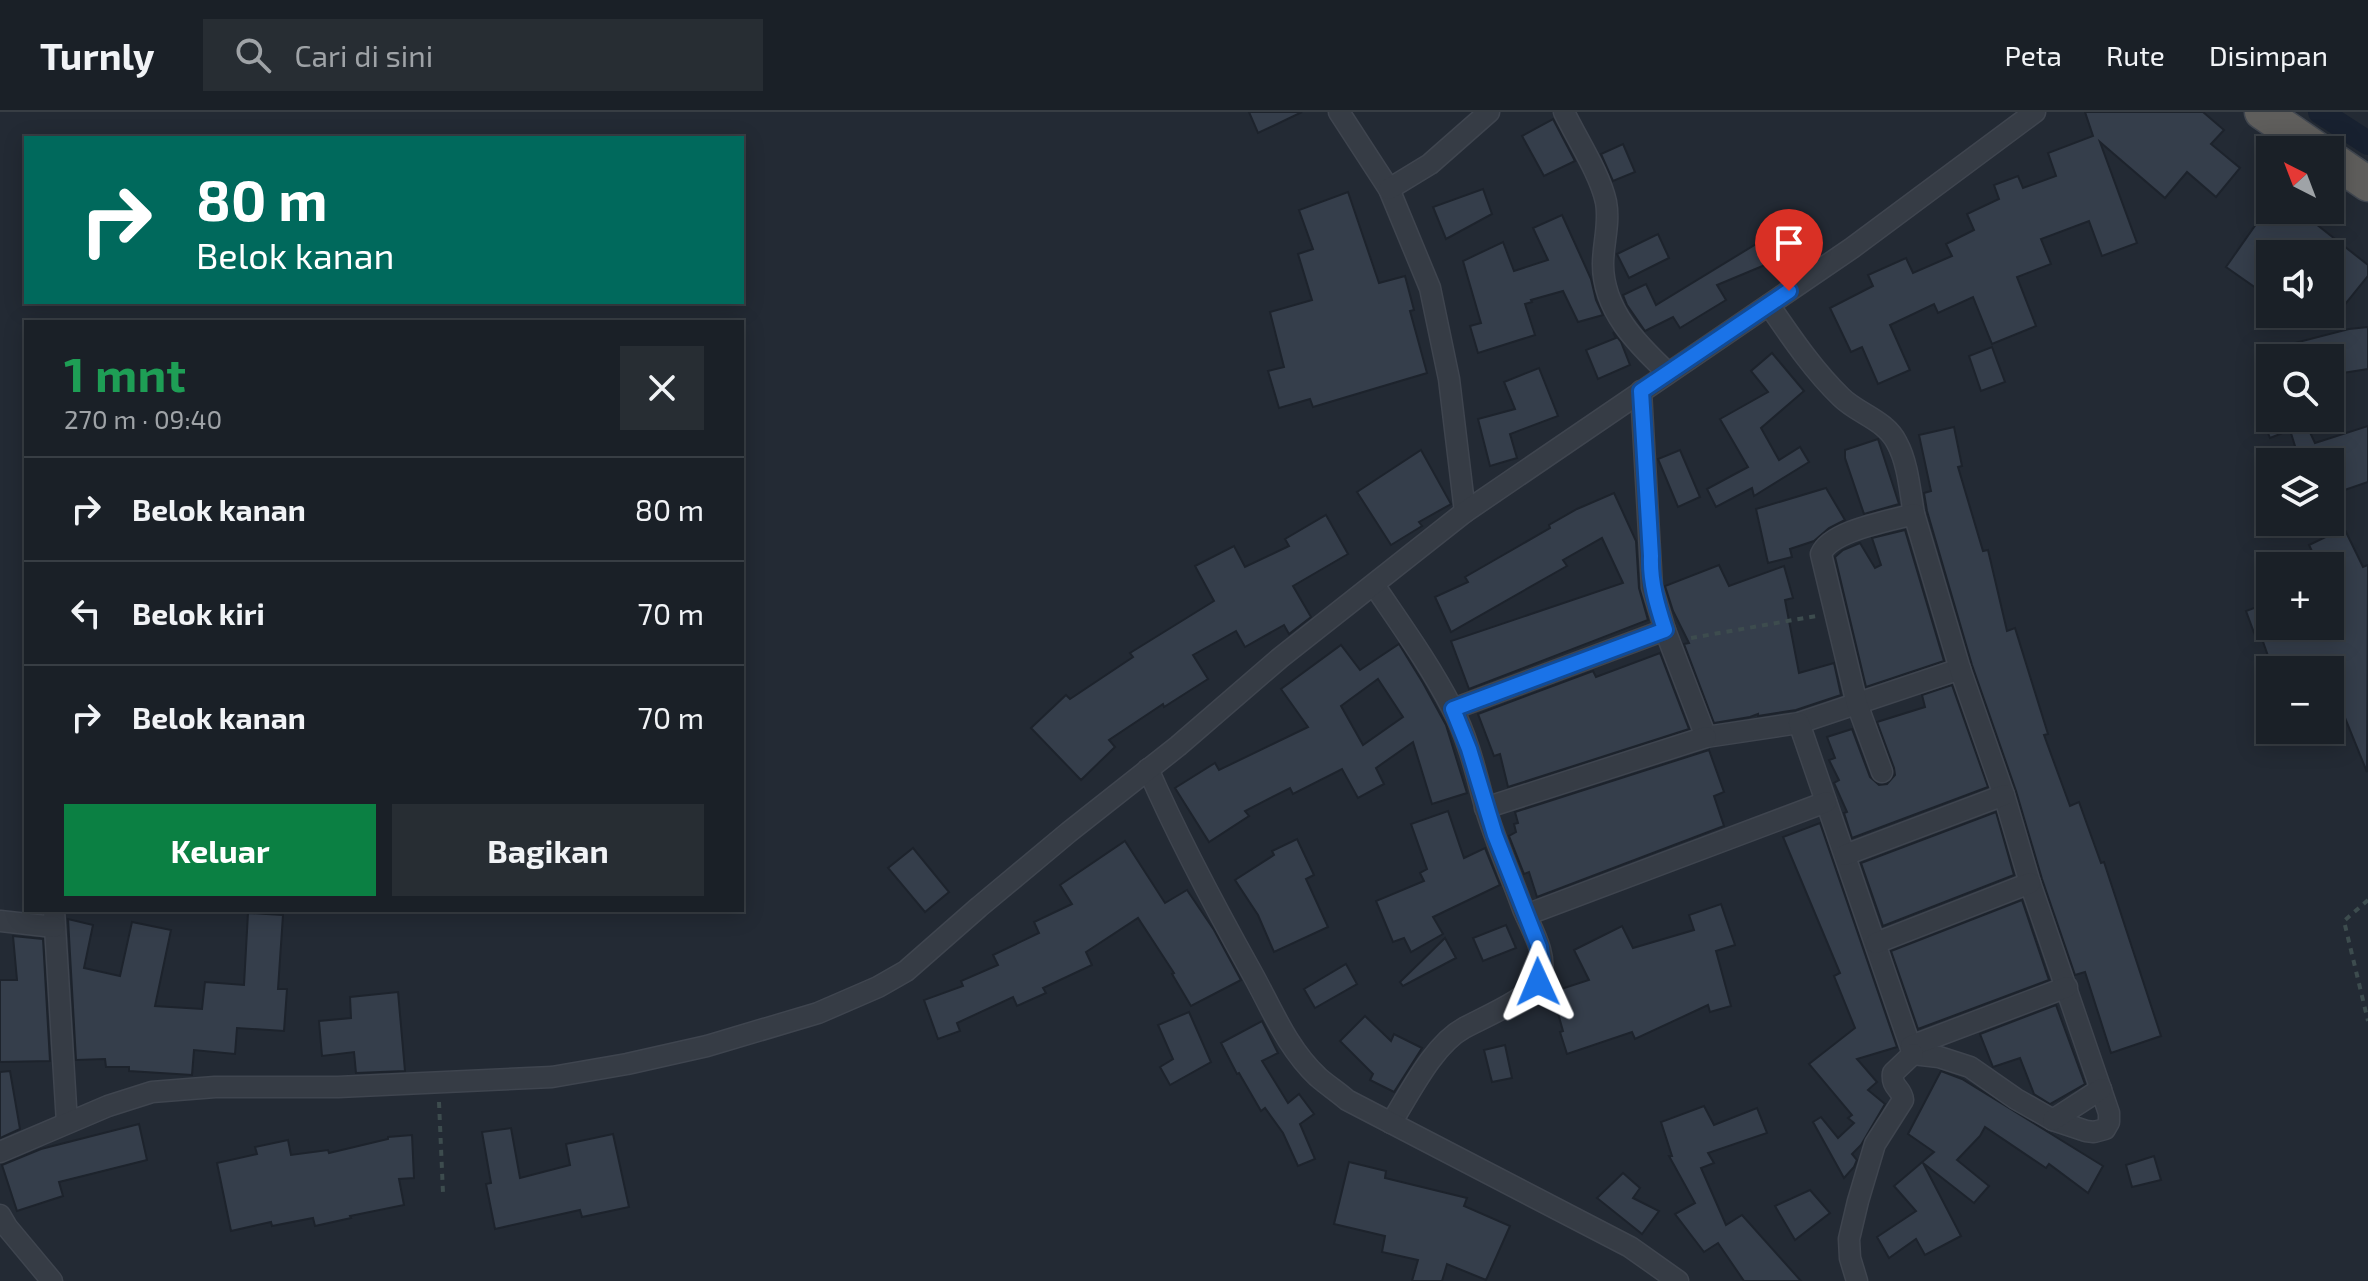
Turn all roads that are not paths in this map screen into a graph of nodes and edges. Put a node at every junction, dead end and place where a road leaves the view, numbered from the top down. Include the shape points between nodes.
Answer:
1 (1339, 112) edge
2 (1489, 112) edge
3 (1564, 112) edge
4 (2035, 112) edge
5 (2262, 112) edge
6 (2297, 136) edge
7 (2344, 168) edge
8 (2368, 184) edge
9 (1389, 189) junction
10 (1769, 305) junction
11 (1668, 373) junction
12 (1641, 391) junction
13 (1465, 512) junction
14 (1914, 514) junction
15 (1374, 585) junction
16 (1667, 636) junction
17 (1960, 669) junction
18 (1857, 704) junction
19 (1453, 709) junction
20 (1799, 723) junction
21 (1706, 737) junction
22 (1148, 769) junction
23 (1882, 772) dead end
24 (2004, 795) junction
25 (1826, 802) junction
26 (1485, 808) junction
27 (1845, 855) junction
28 (2030, 883) junction
29 (1526, 915) junction
30 (54, 919) edge
31 (0, 921) edge
32 (1876, 943) junction
33 (2067, 987) junction
34 (1912, 1050) junction
35 (2101, 1089) junction
36 (2053, 1120) junction
37 (67, 1123) junction
38 (1391, 1123) junction
39 (0, 1152) edge
40 (0, 1215) edge
41 (52, 1281) edge
42 (1678, 1281) edge
43 (1857, 1281) edge

1 - 9 street
2 - 9 street via 1430,164
3 - 11 street via 1607,205 1607,293 1630,333
4 - 10 street
5 - 6 highway
7 - 8 highway
9 - 13 street via 1430,288 1449,379
10 - 11 street
10 - 14 street via 1842,399 1896,440
11 - 12 street
12 - 13 street
12 - 16 street via 1651,574
13 - 15 street
14 - 17 street
14 - 18 street via 1843,535 1821,554
15 - 19 street
15 - 22 street
16 - 19 street
16 - 21 street
17 - 18 street
17 - 24 street
18 - 20 street
18 - 23 street
19 - 26 street
20 - 21 street
20 - 25 street
21 - 26 street
22 - 37 street via 906,971 818,1013 707,1046 552,1077 179,1088 152,1092
22 - 38 street via 1201,882 1302,1060 1347,1100
24 - 27 street
24 - 28 street
25 - 27 street
25 - 29 street
26 - 29 street
27 - 32 street
28 - 32 street
28 - 33 street
29 - 38 street via 1539,947 1538,982 1508,1005 1461,1029 1435,1054
30 - 31 street
30 - 37 street
32 - 34 street
33 - 34 street
33 - 35 street
34 - 36 street via 1970,1067
34 - 43 street via 1893,1073 1903,1100 1875,1144 1849,1239
35 - 36 street
35 - 36 street via 2109,1113 2105,1129 2086,1131
37 - 39 street
38 - 42 street via 1630,1247
40 - 41 street

